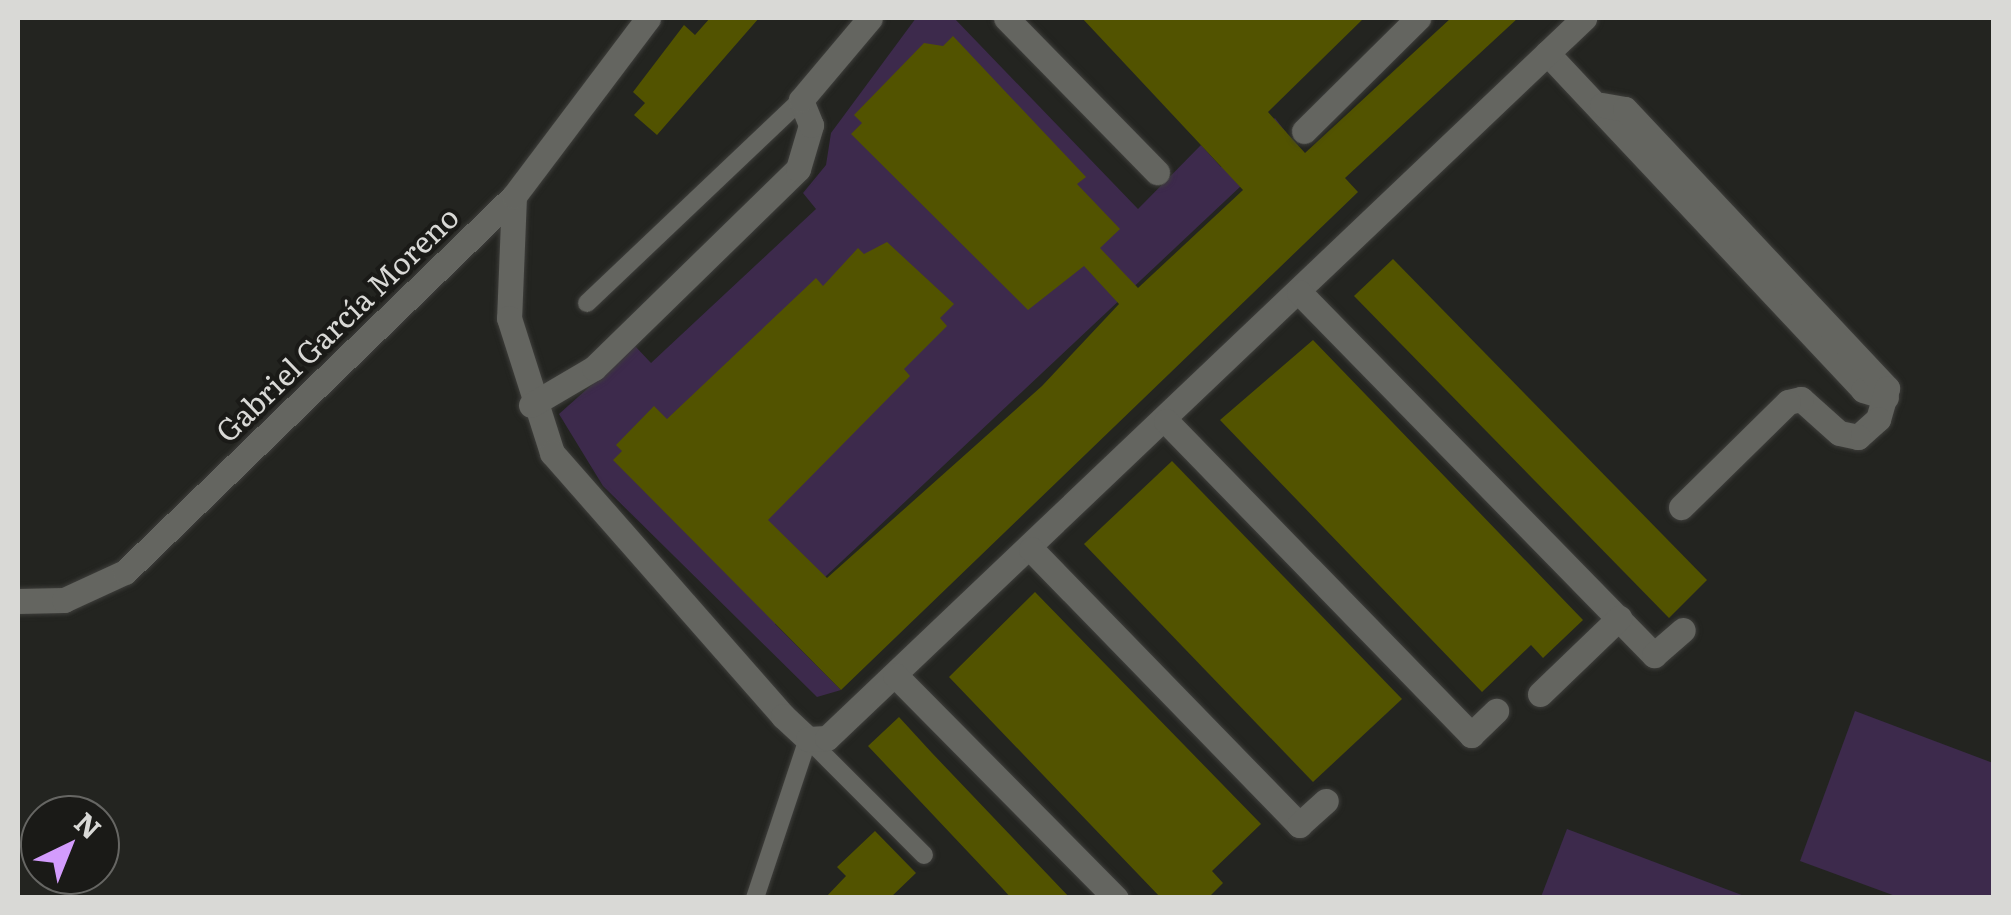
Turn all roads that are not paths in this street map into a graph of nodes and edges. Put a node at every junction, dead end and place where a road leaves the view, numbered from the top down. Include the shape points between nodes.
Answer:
1 (648, 18) edge
2 (870, 18) edge
3 (1006, 18) edge
4 (1418, 18) edge
5 (1579, 19) edge
6 (1546, 53) junction
7 (801, 100) junction
8 (1304, 131) dead end
9 (1157, 172) dead end
10 (514, 196) junction
11 (1299, 292) junction
12 (587, 303) dead end
13 (531, 405) junction
14 (1166, 422) junction
15 (1682, 507) dead end
16 (1031, 549) junction
17 (18, 601) edge
18 (1620, 618) junction
19 (1682, 630) dead end
20 (895, 674) junction
21 (1540, 694) dead end
22 (1496, 711) dead end
23 (808, 739) junction
24 (1326, 801) dead end
25 (924, 855) dead end
26 (755, 898) edge
27 (1116, 898) edge

1 - 10 street, Gabriel García Moreno
2 - 7 street
3 - 9 street
4 - 8 street
5 - 6 street
6 - 11 street
6 - 15 street via 1602,104 1611,126 1863,390 1886,397 1858,437 1839,432 1801,398 1788,402
7 - 12 lane
7 - 13 street via 812,125 798,169 594,368
10 - 13 street via 510,318
10 - 17 street, Gabriel García Moreno via 125,572 64,600
11 - 14 street
11 - 18 street
13 - 23 street via 552,453 630,549
14 - 16 street
14 - 22 street via 1471,735
16 - 20 street
16 - 24 street via 1299,826
18 - 19 street via 1654,655
18 - 21 street
20 - 23 street via 828,738
20 - 27 street
23 - 25 lane
23 - 26 lane

